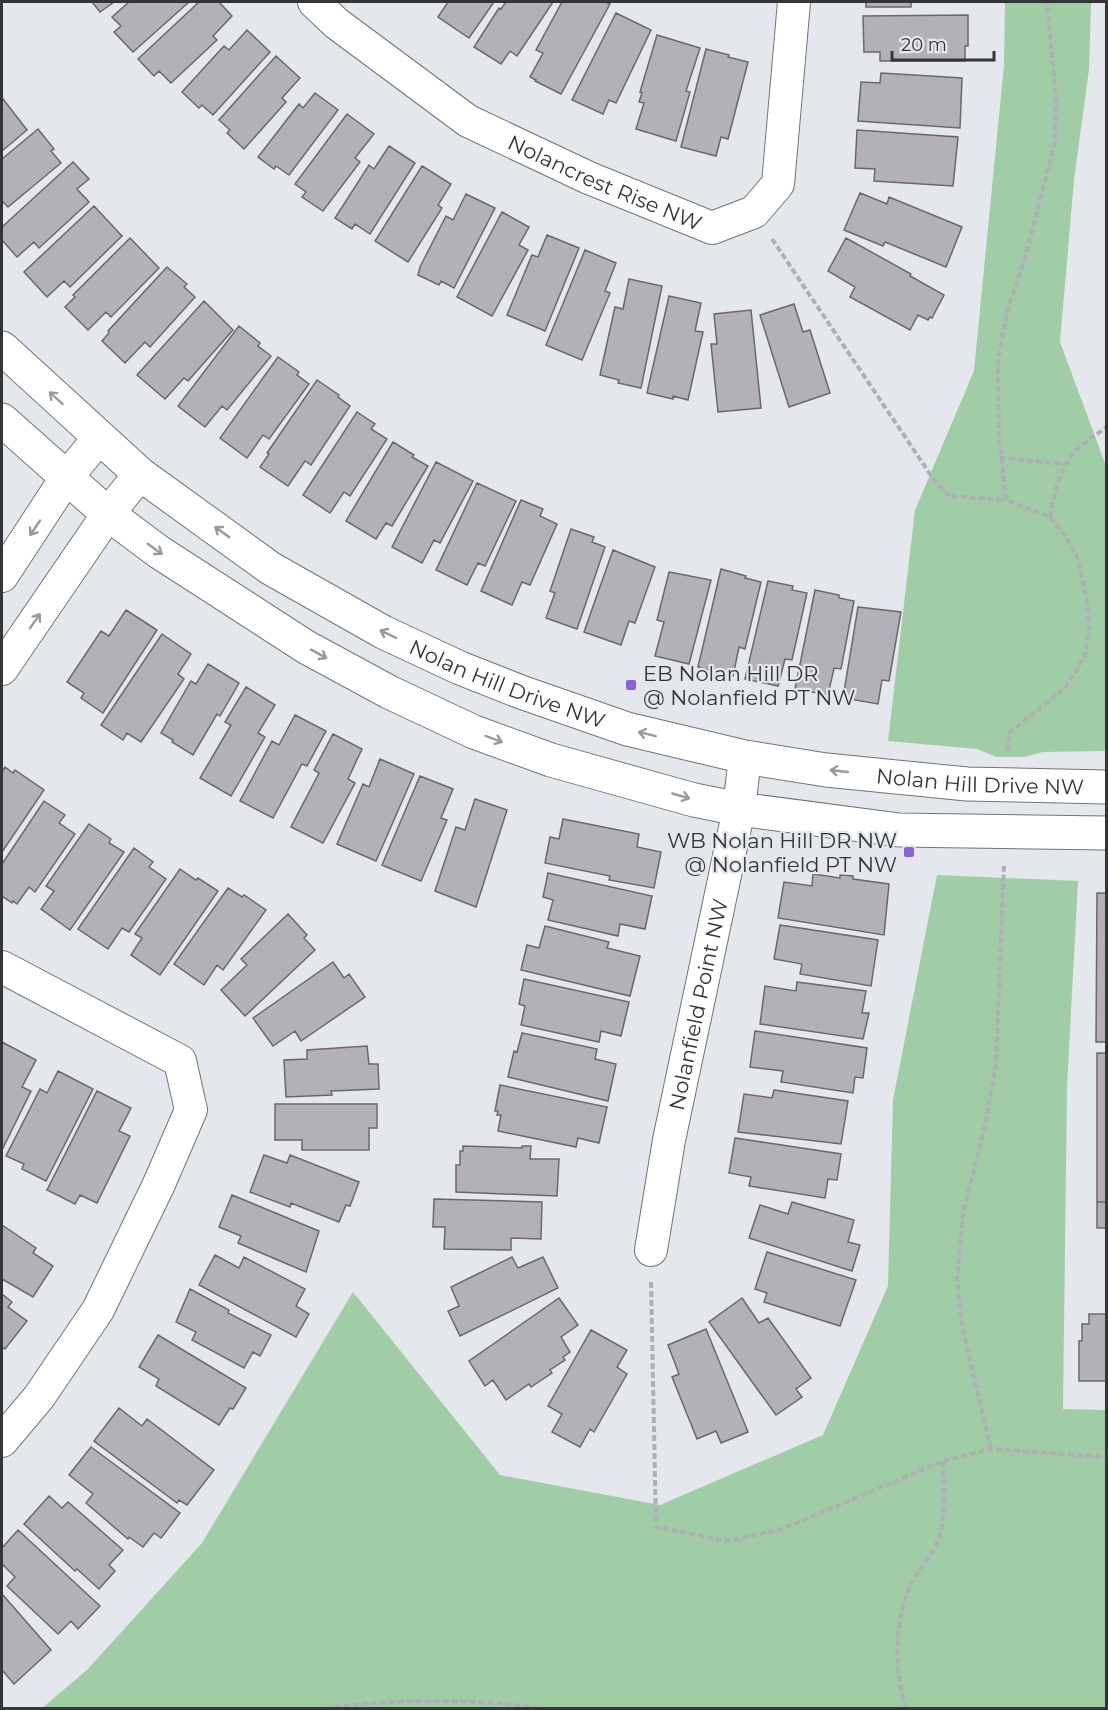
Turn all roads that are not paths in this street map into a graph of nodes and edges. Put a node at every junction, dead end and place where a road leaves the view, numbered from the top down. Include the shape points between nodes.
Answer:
1 (314, 2) edge
2 (795, 2) edge
3 (2, 348) edge
4 (2, 420) edge
5 (99, 438) junction
6 (140, 474) junction
7 (66, 478) junction
8 (108, 514) junction
9 (2, 576) edge
10 (2, 669) edge
11 (745, 757) junction
12 (1107, 787) edge
13 (739, 809) junction
14 (1107, 833) edge
15 (2, 967) edge
16 (651, 1250) road end
17 (2, 1441) edge

1 - 2 street, Nolancrest Rise NW via 336,23 468,121 589,178 712,228 754,212 778,184
5 -> 3 street, Nolan Hill Drive NW
4 - 7 street
5 - 6 street, Nolan Hill Drive NW
5 - 7 street
6 - 8 street
11 -> 6 street, Nolan Hill Drive NW via 617,725 460,668 392,636 270,568
7 - 8 street
7 -> 9 street
10 -> 8 street
8 -> 13 street via 159,552 306,647 474,732 551,760
12 -> 11 street, Nolan Hill Drive NW via 967,784 826,770
11 - 13 street, Nolanfield Point NW
13 - 14 street via 899,830
13 - 16 street, Nolanfield Point NW via 669,1140
15 - 17 street via 180,1061 191,1110 98,1310 39,1397

